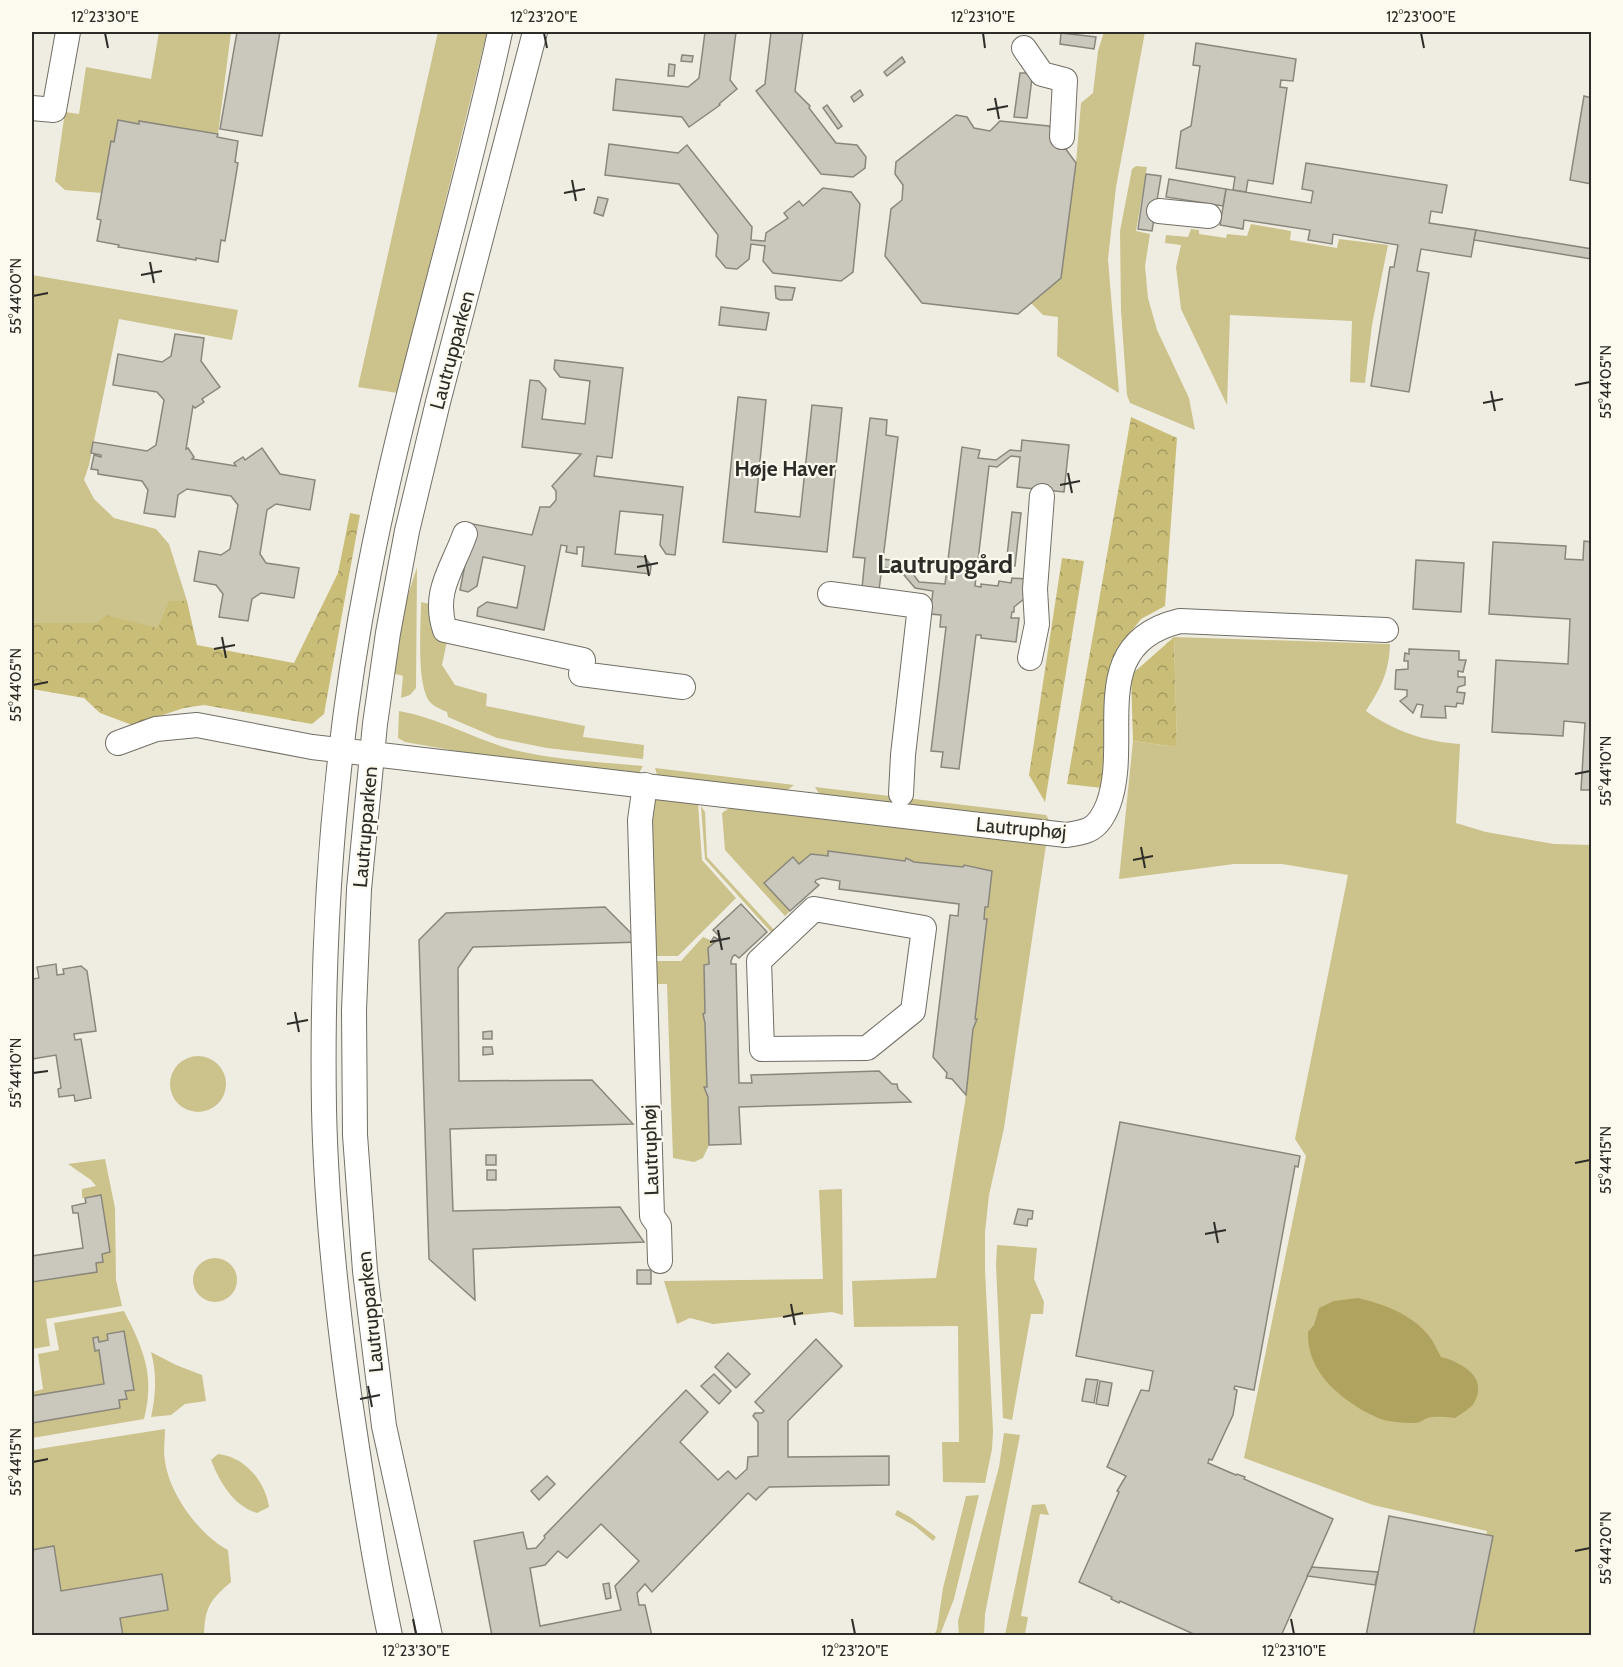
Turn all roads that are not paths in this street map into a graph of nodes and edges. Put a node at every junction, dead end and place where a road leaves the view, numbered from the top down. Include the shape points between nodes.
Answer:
1 (68, 32) edge
2 (500, 32) edge
3 (535, 32) edge
4 (1024, 48) dead end
5 (43, 109) edge
6 (1062, 137) dead end
7 (1159, 211) dead end
8 (1209, 216) dead end
9 (1042, 496) dead end
10 (465, 534) dead end
11 (830, 594) dead end
12 (1386, 630) dead end
13 (1030, 658) dead end
14 (683, 687) dead end
15 (118, 743) dead end
16 (340, 750) junction
17 (372, 753) junction
18 (645, 785) junction
19 (901, 794) dead end
20 (887, 1035) joint
21 (660, 1261) dead end
22 (390, 1635) edge
23 (430, 1635) edge

1 - 5 street
2 - 16 street, Lautrupparken via 387,482
3 - 17 street, Lautrupparken via 420,472 388,633
4 - 6 street via 1042,74 1065,80
7 - 8 street
9 - 13 street via 1035,590 1037,624
10 - 14 street via 444,580 440,615 445,630 583,660 581,674
11 - 19 street via 920,606
12 - 18 street, Lautruphøj via 1180,621 1144,637 1122,668 1112,795 1101,819 1090,830 1078,833 1050,834
15 - 16 street, Lautrupparken via 156,729 197,725
16 - 17 street, Lautruphøj
16 - 22 street, Lautrupparken via 324,999 327,1178 344,1352 366,1515
17 - 18 street, Lautruphøj
17 - 23 street, Lautrupparken via 355,950 359,1203 384,1426
18 - 21 street, Lautruphøj via 640,820 652,1216 658,1227
20 - 20 street via 867,1048 762,1049 759,961 814,909 924,928 914,1011

